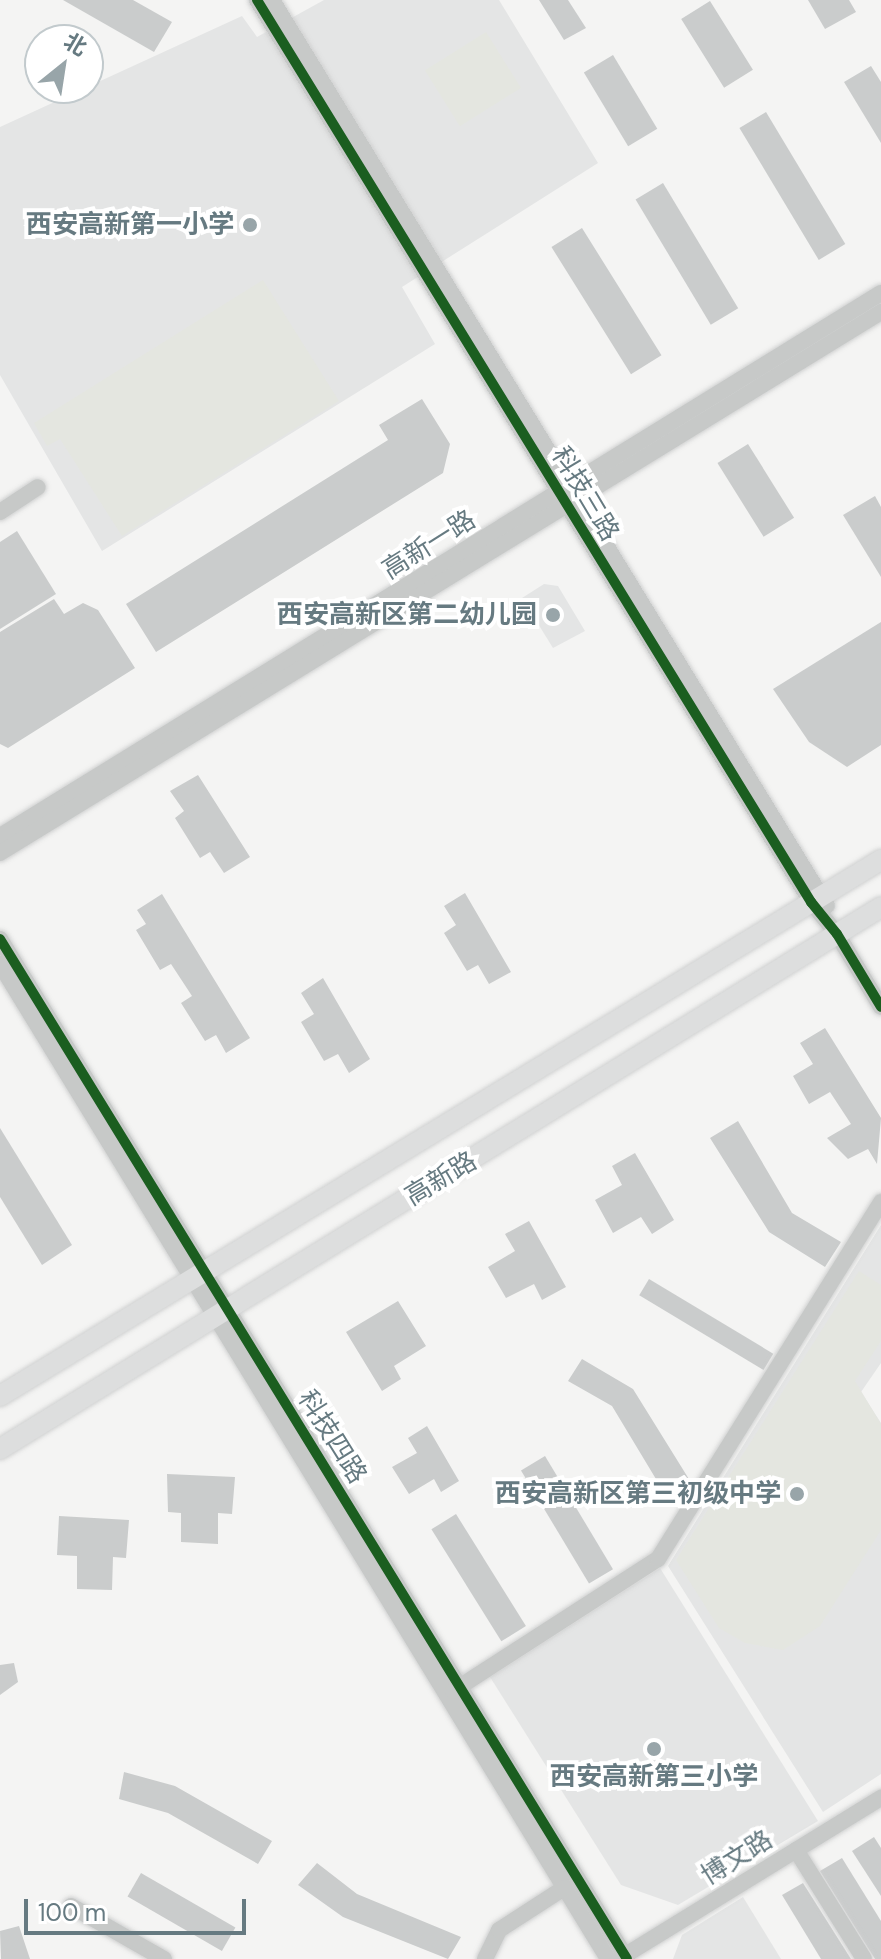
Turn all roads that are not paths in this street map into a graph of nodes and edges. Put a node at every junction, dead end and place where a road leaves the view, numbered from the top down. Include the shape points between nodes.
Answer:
1 (268, 2) edge
2 (881, 293) edge
3 (881, 312) edge
4 (38, 487) dead end
5 (569, 496) junction
6 (0, 512) edge
7 (0, 836) edge
8 (0, 853) edge
9 (881, 860) edge
10 (817, 899) junction
11 (881, 907) edge
12 (837, 934) junction
13 (0, 939) edge
14 (0, 964) edge
15 (881, 1007) edge
16 (881, 1202) edge
17 (198, 1276) junction
18 (221, 1313) junction
19 (0, 1396) edge
20 (0, 1449) edge
21 (455, 1690) junction
22 (881, 1798) edge
23 (796, 1850) junction
24 (564, 1888) junction
25 (71, 1906) dead end
26 (624, 1958) edge
27 (164, 1959) edge
28 (485, 1959) edge
29 (608, 1959) edge
30 (864, 1959) edge

1 - 5 street, 科技三路
2 - 5 street, 高新一路
3 - 5 street, 高新一路
4 - 6 street
5 - 7 street, 高新一路
5 - 8 street, 高新一路
5 - 10 street, 科技三路
9 - 10 main road, 高新路
10 - 12 street, 科技三路
10 - 17 main road, 高新路
11 - 12 main road, 高新路
12 - 15 street, 科技三路
12 - 18 main road, 高新路
13 - 17 street, 科技四路
14 - 17 street, 科技四路
16 - 21 street via 658,1559
17 - 18 street, 科技四路
17 - 19 main road, 高新路
18 - 20 main road, 高新路
18 - 21 street, 科技四路
21 - 24 street, 科技四路
21 - 26 street, 科技四路
22 - 23 street, 博文路
23 - 26 street, 博文路
23 - 30 street
24 - 28 street via 499,1930
24 - 29 street, 科技四路
25 - 27 street

